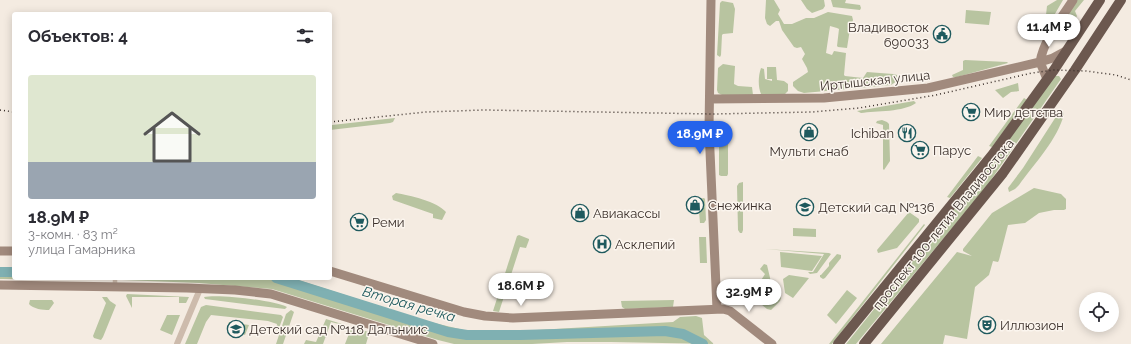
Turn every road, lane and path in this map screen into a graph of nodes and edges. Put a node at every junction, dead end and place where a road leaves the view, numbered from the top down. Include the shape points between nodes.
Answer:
1 (711, 0) edge
2 (1073, 0) edge
3 (1100, 0) edge
4 (1121, 0) edge
5 (1066, 50) junction
6 (1040, 62) junction
7 (1080, 62) junction
8 (1047, 78) junction
9 (710, 99) junction
10 (0, 251) edge
11 (12, 251) edge
12 (332, 272) edge
13 (115, 282) edge
14 (0, 285) edge
15 (200, 289) junction
16 (717, 309) junction
17 (177, 344) edge
18 (433, 344) edge
19 (772, 344) edge
20 (838, 344) edge
21 (864, 344) edge

1 - 9 main road
2 - 6 main road via 1049,38
3 - 5 highway, проспект 100-летия Владивостока
4 - 7 highway, проспект 100-летия Владивостока
5 - 6 main road, Иртышская улица
5 - 7 highway
5 - 8 highway, проспект 100-летия Владивостока
6 - 8 main road
6 - 9 main road, Иртышская улица via 928,88 824,98
7 - 21 highway, проспект 100-летия Владивостока via 1003,173
8 - 20 highway, проспект 100-летия Владивостока via 993,154
9 - 16 main road
10 - 11 main road
12 - 16 main road via 453,309 491,317
13 - 14 main road
13 - 15 main road
15 - 17 street
15 - 18 main road via 271,294
16 - 19 main road via 730,311

